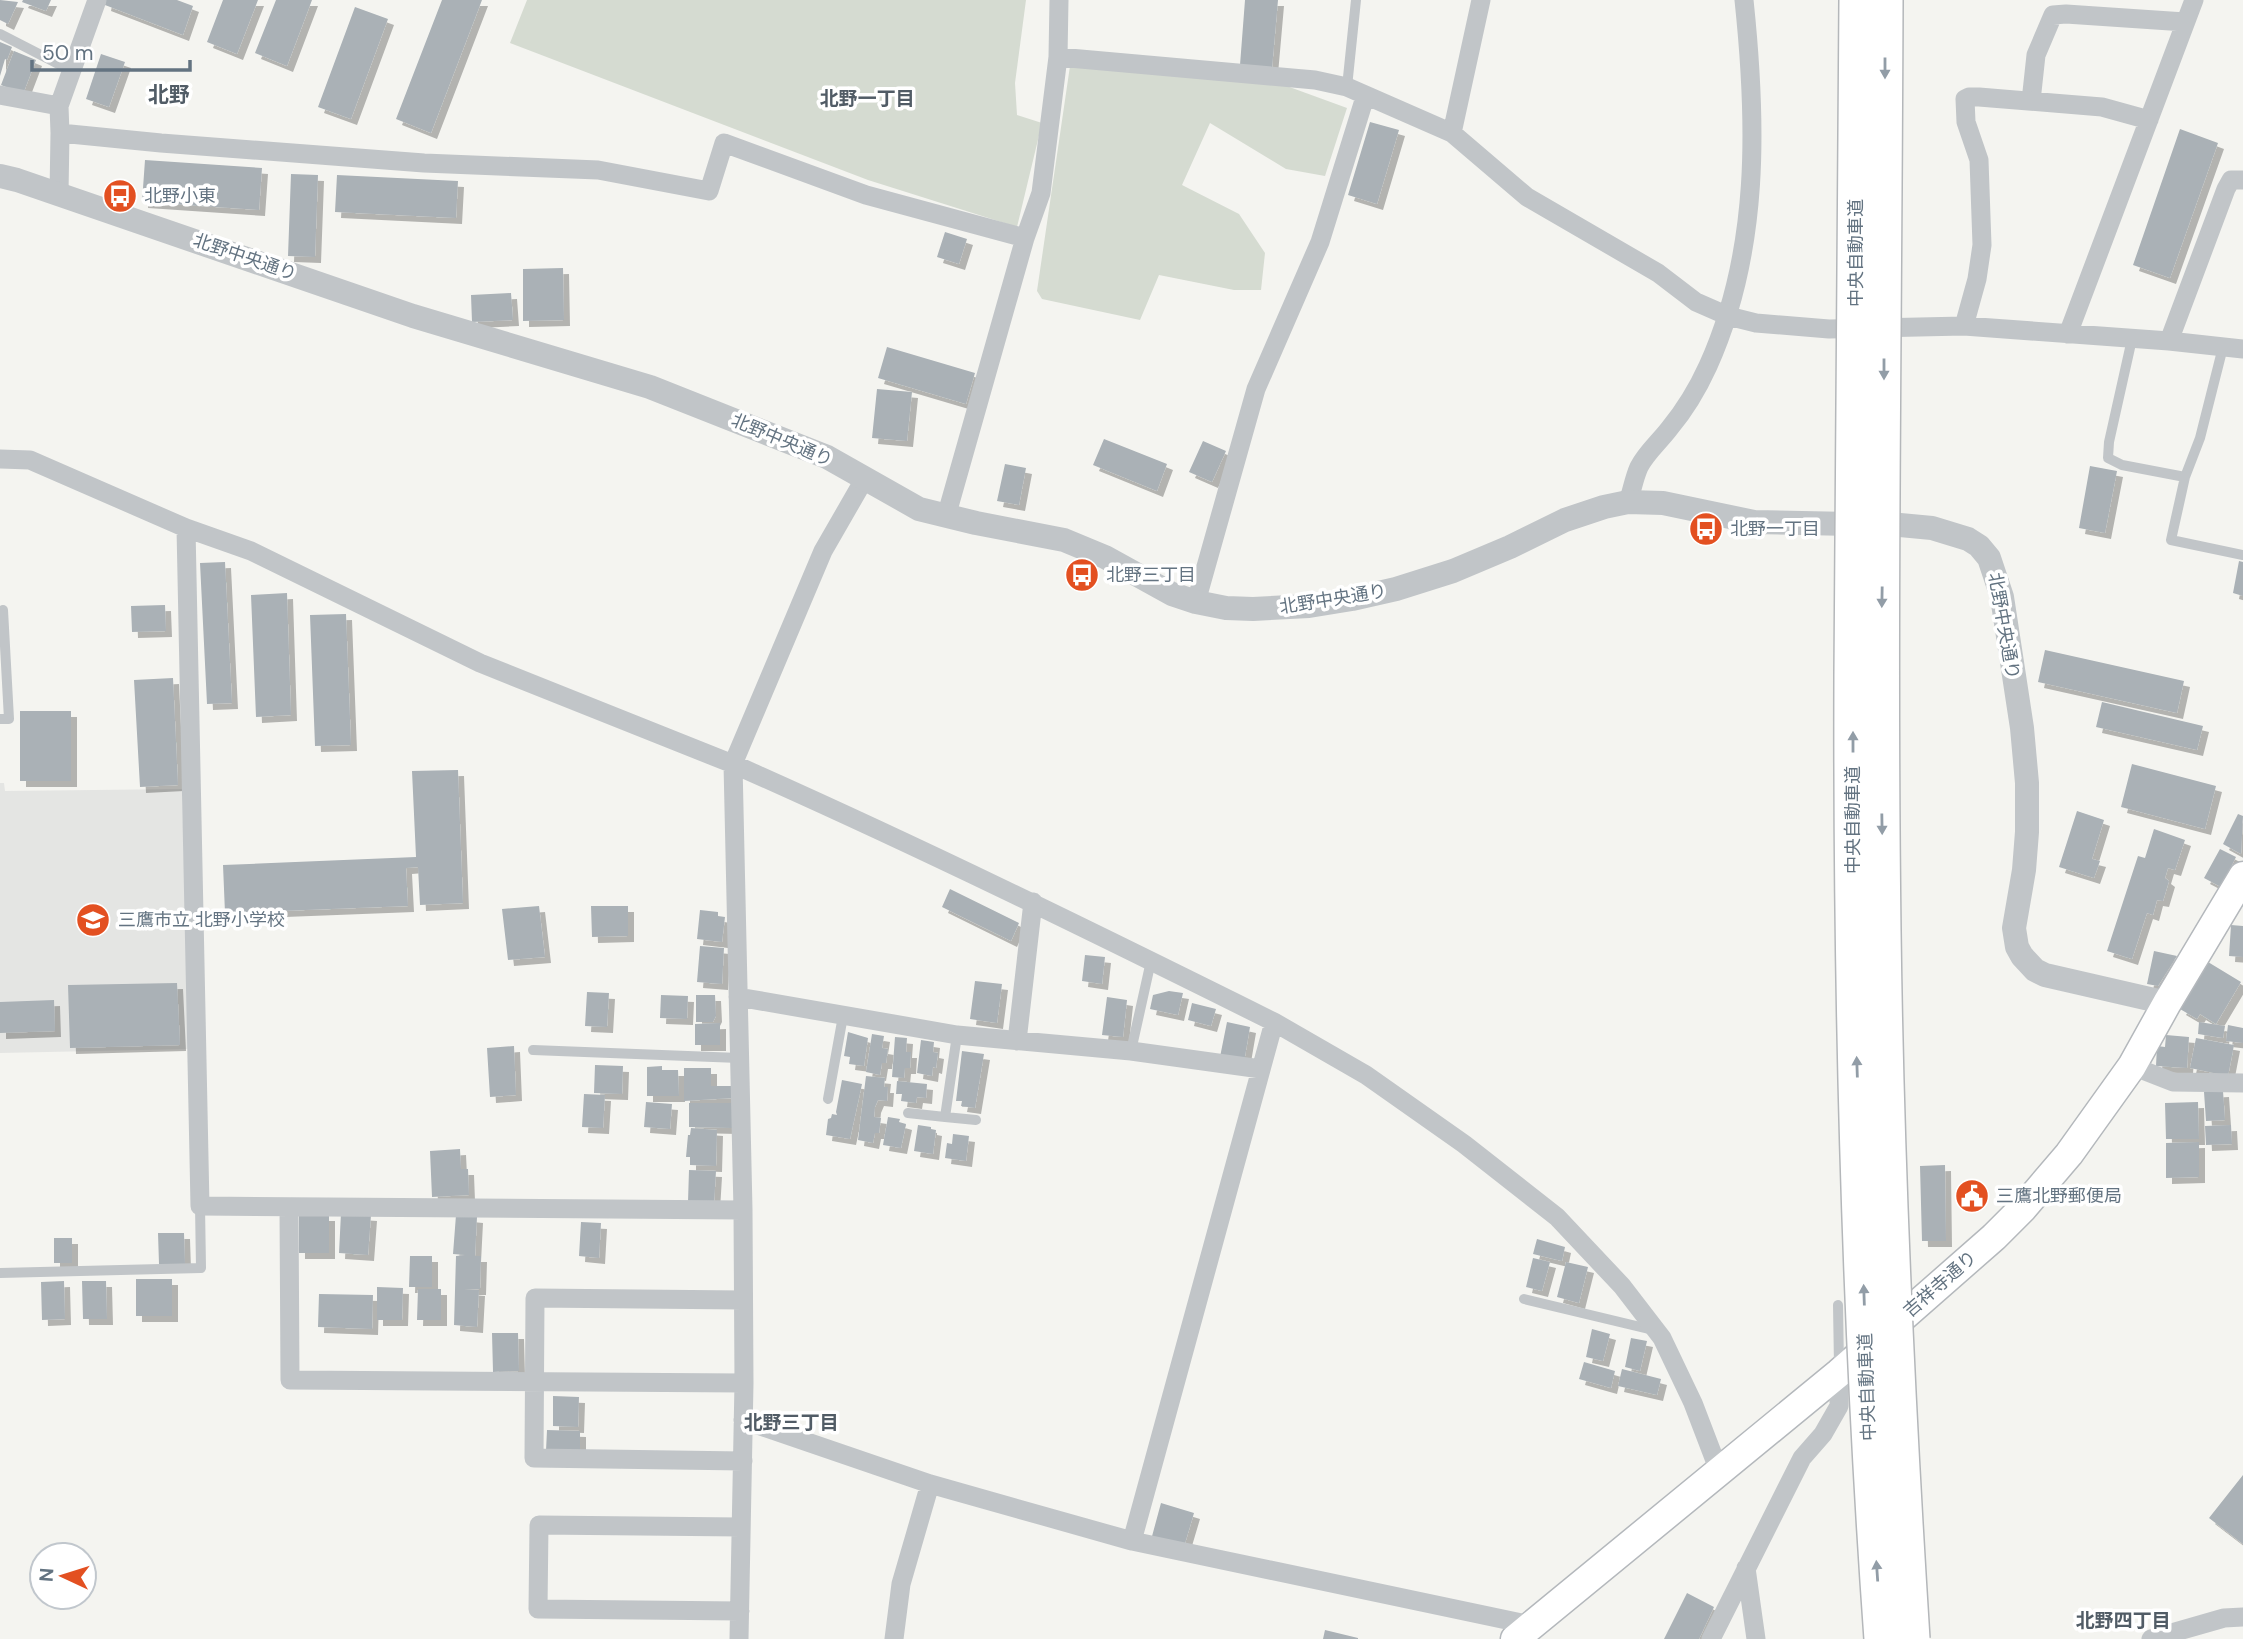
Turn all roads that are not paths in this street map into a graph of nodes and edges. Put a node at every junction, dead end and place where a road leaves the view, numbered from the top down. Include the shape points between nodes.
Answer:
1 (97, 0) edge
2 (1059, 0) edge
3 (1356, 0) edge
4 (1481, 0) edge
5 (1744, 0) edge
6 (1857, 0) edge
7 (1885, 0) edge
8 (2194, 0) edge
9 (2185, 22) junction
10 (0, 34) edge
11 (1058, 57) junction
12 (72, 71) junction
13 (1347, 87) junction
14 (0, 95) edge
15 (1365, 97) junction
16 (2031, 101) junction
17 (59, 106) junction
18 (2149, 120) junction
19 (60, 133) junction
20 (1452, 133) junction
21 (0, 176) edge
22 (2243, 180) edge
23 (59, 194) junction
24 (1025, 238) junction
25 (1728, 316) junction
26 (1964, 326) junction
27 (2068, 334) junction
28 (2132, 339) junction
29 (2169, 341) junction
30 (2233, 348) edge
31 (0, 459) edge
32 (2185, 477) junction
33 (865, 478) junction
34 (1628, 502) junction
35 (946, 517) junction
36 (186, 528) junction
37 (2243, 555) edge
38 (1196, 602) junction
39 (3, 610) dead end
40 (0, 719) edge
41 (733, 764) junction
42 (2243, 876) edge
43 (1033, 902) junction
44 (1152, 961) junction
45 (738, 997) junction
46 (2167, 1003) junction
47 (843, 1016) junction
48 (1274, 1022) junction
49 (957, 1035) junction
50 (1017, 1041) junction
51 (533, 1050) dead end
52 (1131, 1051) junction
53 (739, 1058) junction
54 (2132, 1066) junction
55 (1261, 1069) junction
56 (2243, 1083) edge
57 (828, 1099) dead end
58 (908, 1113) dead end
59 (945, 1117) junction
60 (976, 1120) dead end
61 (200, 1206) junction
62 (289, 1208) junction
63 (743, 1210) junction
64 (0, 1273) edge
65 (1524, 1299) dead end
66 (743, 1300) junction
67 (1838, 1305) dead end
68 (1656, 1330) junction
69 (1839, 1373) junction
70 (534, 1382) junction
71 (744, 1383) junction
72 (743, 1420) junction
73 (743, 1461) junction
74 (1719, 1471) junction
75 (930, 1485) junction
76 (741, 1527) junction
77 (1132, 1541) junction
78 (1746, 1568) junction
79 (740, 1611) junction
80 (2243, 1617) edge
81 (1523, 1632) edge
82 (2195, 1633) edge
83 (739, 1639) edge
84 (894, 1639) edge
85 (1711, 1639) edge
86 (1756, 1639) edge
87 (1882, 1639) edge
88 (1912, 1639) edge
89 (2151, 1639) edge

1 - 12 street
2 - 11 street
3 - 13 lane
4 - 20 street
5 - 25 street via 1752,162 1747,231
87 -> 6 highway, 中央自動車道, bridge via 1870,1469 1854,934
7 -> 88 highway, 中央自動車道, bridge via 1883,936 1894,1297
8 - 9 street
9 - 16 street via 2053,15 2036,55
9 - 18 street
10 - 12 lane
11 - 13 street via 1315,80
11 - 24 street via 1048,157
12 - 17 street
13 - 15 street
14 - 17 street
15 - 20 street
15 - 38 street via 1321,242 1256,389
16 - 18 street via 2102,107
16 - 26 street via 1965,99 1966,122 1979,160 1982,245
17 - 19 street
18 - 27 street
19 - 23 street
19 - 24 street via 424,163 598,170 709,191 724,143 866,195
20 - 25 street via 1527,197 1658,273 1696,302
21 - 23 street, 北野中央通り
22 - 29 street via 2231,180 2226,189
23 - 33 street, 北野中央通り via 413,316 650,387 827,457
24 - 35 street
25 - 26 street via 1829,329
25 - 34 street via 1698,384 1639,468
26 - 27 street
27 - 28 street
28 - 29 street
28 - 32 lane via 2108,458
29 - 30 street
30 - 32 lane
31 - 36 street via 30,460
32 - 37 lane via 2171,540
33 - 35 street, 北野中央通り via 919,509
33 - 41 street via 823,551
34 - 38 street, 北野中央通り via 1565,520 1453,571 1363,597 1267,609
34 - 46 street, 北野中央通り via 1663,503 1754,523 1932,528 1968,538 1979,546 1993,565 2002,597 2027,783 2024,870 2014,928 2017,947 2028,964 2045,975
35 - 38 street, 北野中央通り via 1064,540
36 - 41 street via 251,551 480,663
36 - 61 street
39 - 40 lane via 9,719
41 - 43 street
41 - 45 street
42 - 46 main road, 吉祥寺通り
43 - 44 street
43 - 50 street
44 - 48 street
44 - 52 lane
45 - 47 street
45 - 53 street
46 - 54 main road, 吉祥寺通り
47 - 49 street
47 - 57 lane
48 - 55 street
48 - 68 street via 1366,1075 1557,1217
49 - 50 street
49 - 59 lane
50 - 52 street
51 - 53 lane
52 - 55 street
53 - 63 street
54 - 56 street via 2173,1082
54 - 69 main road, 吉祥寺通り via 2050,1179 1994,1237
55 - 77 street
58 - 59 lane
59 - 60 lane
61 - 62 street
61 - 64 lane via 201,1268
62 - 63 street
62 - 70 street via 290,1380
63 - 66 street
65 - 68 lane
66 - 70 street via 535,1298
66 - 71 street
67 - 69 lane
68 - 74 street via 1693,1403
69 - 74 main road, 吉祥寺通り
69 - 78 street via 1839,1406 1802,1458
70 - 71 street
70 - 73 street via 534,1458
71 - 72 street
72 - 73 street
72 - 75 street
73 - 76 street
74 - 81 main road, 吉祥寺通り
75 - 77 street
75 - 84 street via 901,1584
76 - 79 street
76 - 79 street via 539,1525 538,1609
77 - 81 street
78 - 85 street
78 - 86 street
79 - 83 street
80 - 82 street via 2224,1618
82 - 89 street

